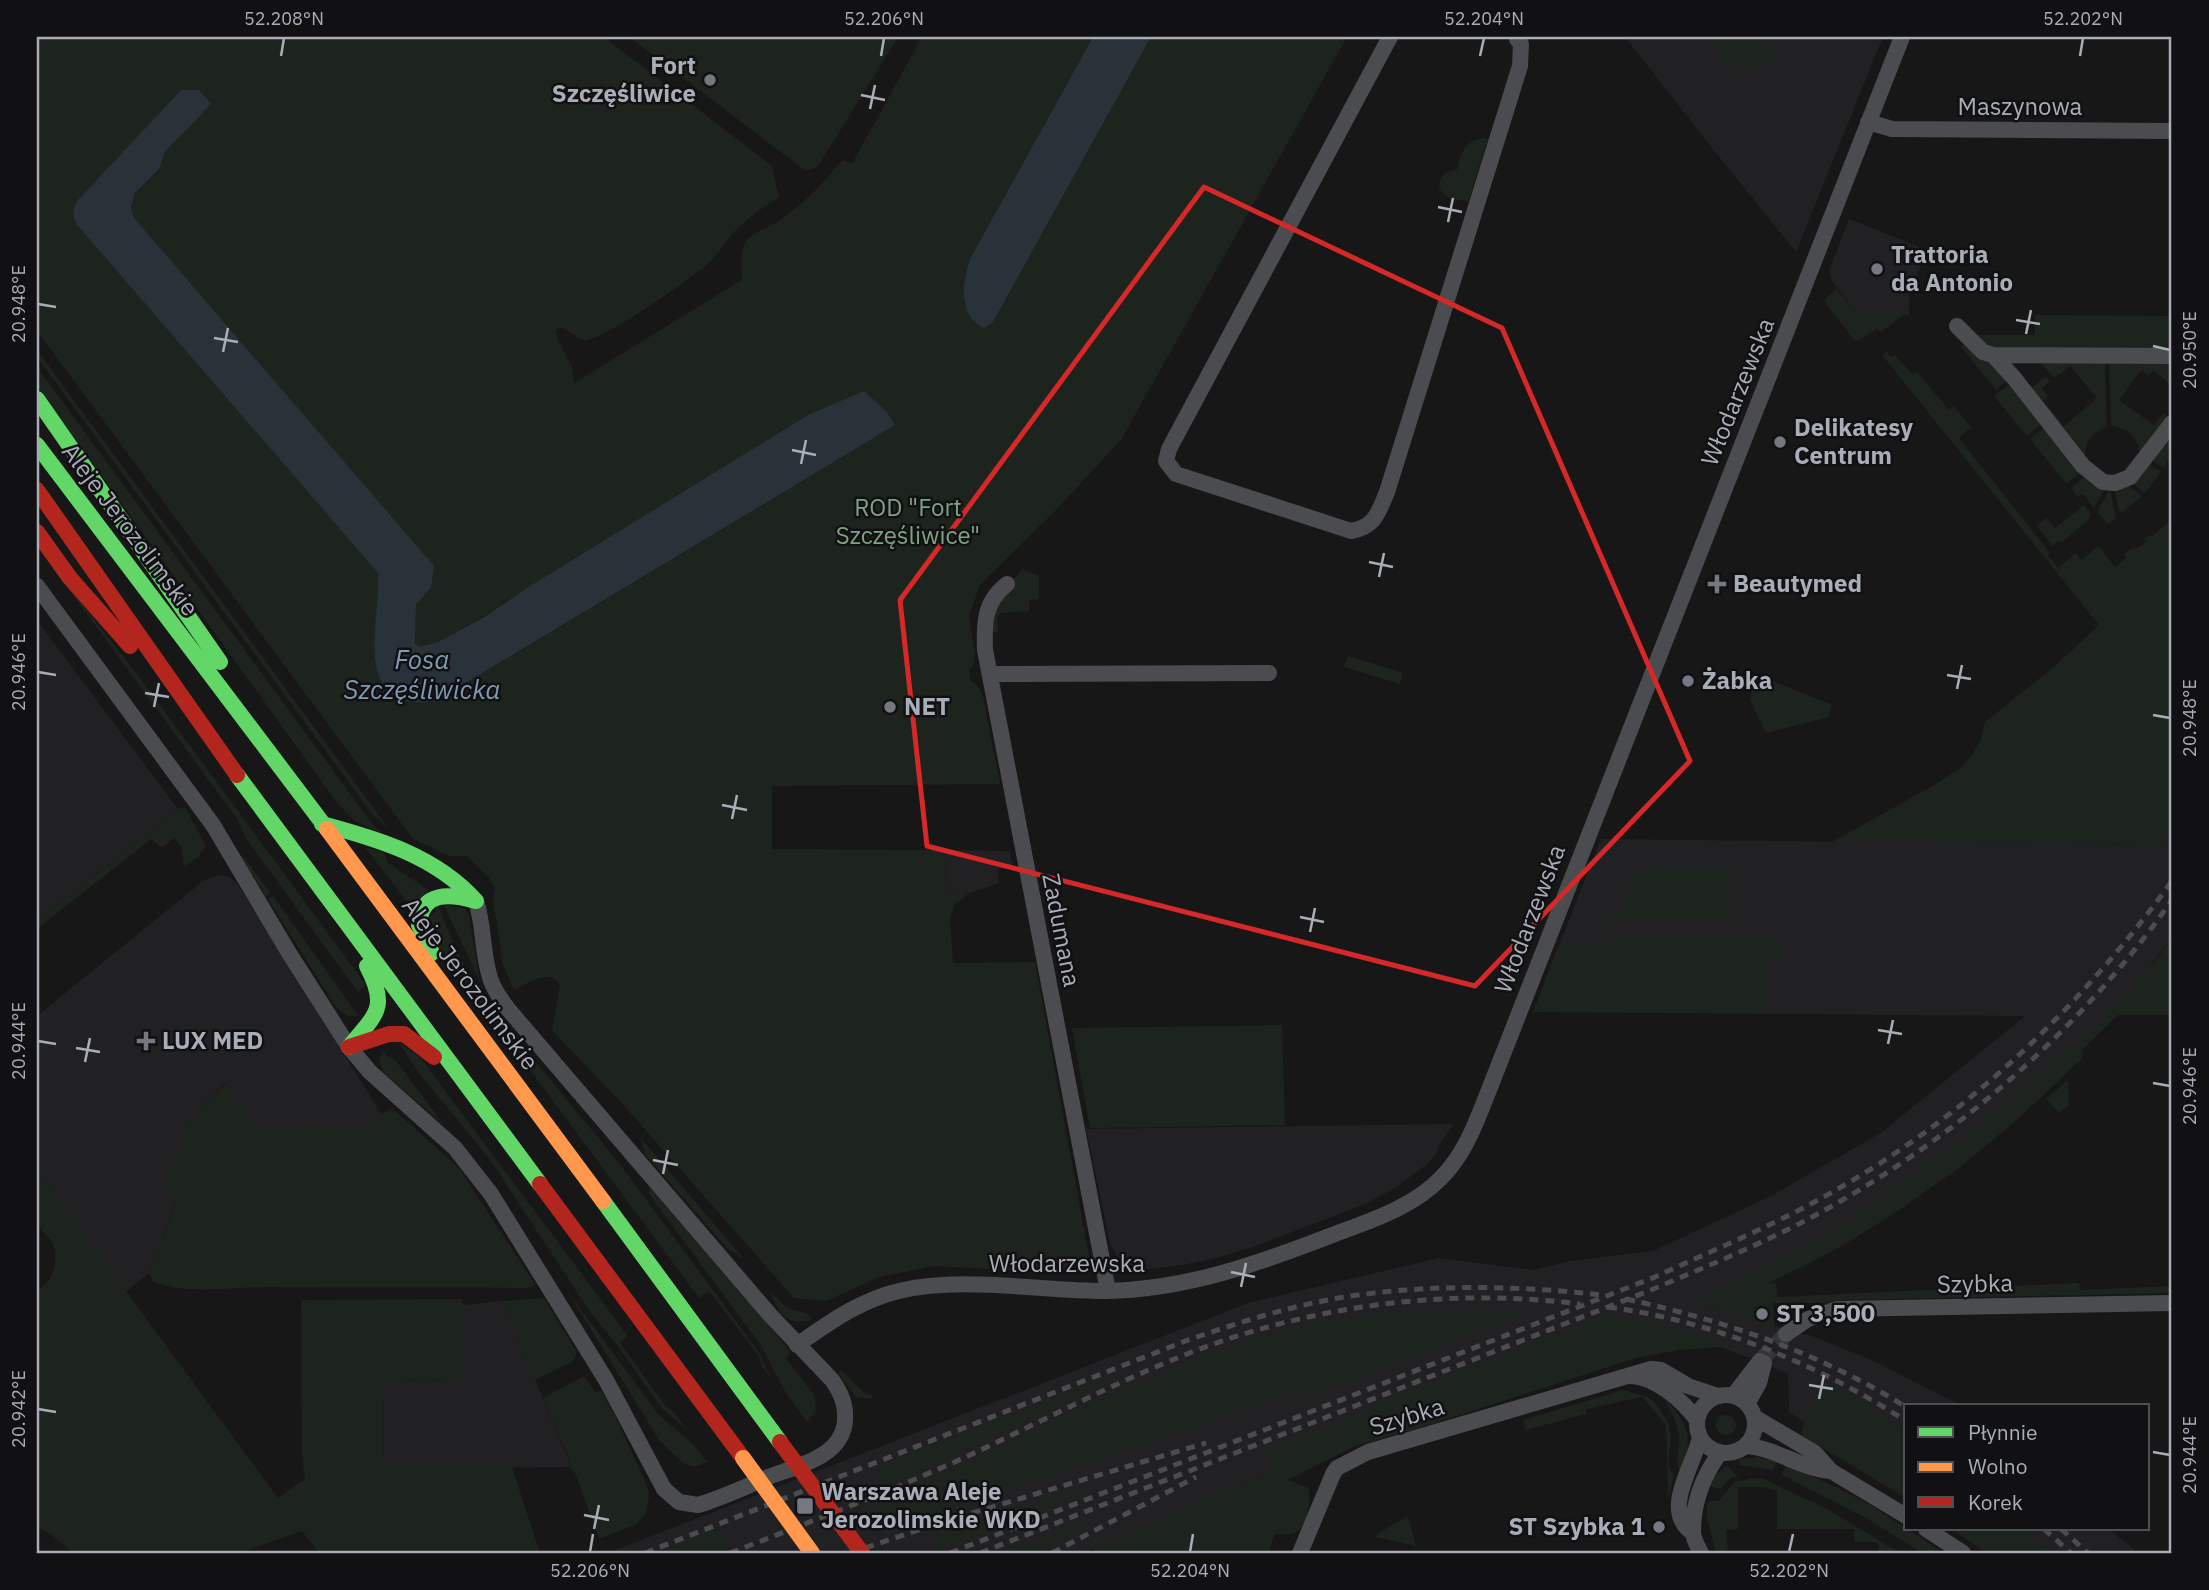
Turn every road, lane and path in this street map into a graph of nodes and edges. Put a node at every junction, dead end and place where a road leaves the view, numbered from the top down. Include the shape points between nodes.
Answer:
1 (1390, 37) edge
2 (1902, 37) edge
3 (1517, 39) dead end
4 (1868, 122) junction
5 (2172, 131) edge
6 (1957, 326) dead end
7 (1993, 355) junction
8 (2172, 356) edge
9 (37, 399) edge
10 (2172, 422) edge
11 (37, 445) edge
12 (37, 490) edge
13 (37, 533) edge
14 (1007, 584) dead end
15 (37, 586) edge
16 (1269, 673) dead end
17 (990, 674) junction
18 (204, 730) junction
19 (262, 743) junction
20 (322, 824) junction
21 (476, 901) junction
22 (346, 921) junction
23 (452, 995) junction
24 (349, 1047) junction
25 (462, 1080) junction
26 (1108, 1291) junction
27 (2172, 1303) edge
28 (1786, 1334) tunnel mouth
29 (797, 1345) junction
30 (1762, 1362) tunnel mouth
31 (1622, 1376) junction
32 (1738, 1403) junction
33 (1697, 1420) junction
34 (1700, 1437) junction
35 (1746, 1446) junction
36 (1720, 1453) junction
37 (1831, 1471) junction
38 (1904, 1515) edge
39 (1928, 1530) edge
40 (1693, 1533) junction
41 (813, 1553) edge
42 (862, 1553) edge
43 (1300, 1553) edge
44 (1701, 1553) edge
45 (1963, 1553) edge

1 - 3 street via 1166,461 1176,474 1351,531 1372,523 1387,492 1520,66
2 - 4 street, Włodarzewska
4 - 5 street, Maszynowa via 1892,129
4 - 26 street, Włodarzewska via 1485,1100 1456,1160 1432,1186 1402,1206 1292,1251 1199,1280
6 - 7 street via 1983,352
7 - 8 street
7 - 10 street via 2083,466 2103,482 2115,483 2137,471
9 - 19 main road via 249,703
11 - 19 main road, Aleje Jerozolimskie
12 - 18 main road, Aleje Jerozolimskie
13 - 18 main road via 70,578
14 - 17 street, Zadumana via 994,594 985,618
15 - 24 street via 190,791
16 - 17 street
17 - 26 street, Zadumana
18 - 22 main road, Aleje Jerozolimskie
19 - 20 main road, Aleje Jerozolimskie
20 - 21 main road via 367,836 448,872
20 - 23 main road, Aleje Jerozolimskie
21 - 23 main road via 445,895 421,914 419,926
21 - 29 street via 489,975 508,1009
22 - 24 main road via 380,999
22 - 25 main road, Aleje Jerozolimskie
23 - 42 main road, Aleje Jerozolimskie, bridge
24 - 25 main road via 404,1034
24 - 29 street via 370,1072 455,1148 491,1194 606,1380 660,1483 676,1500 692,1505 706,1502 822,1456 834,1446 845,1425 844,1400 832,1380
25 - 41 main road, Aleje Jerozolimskie, bridge
26 - 29 street, Włodarzewska via 916,1287 857,1306
27 - 28 street, Szybka via 1837,1309 1808,1319
30 - 32 street
31 - 32 street, Szybka via 1661,1370 1688,1386
31 - 33 street, Szybka via 1651,1380 1682,1402
31 - 43 street, Szybka via 1351,1460 1337,1468 1328,1483
32 - 33 street via 1704,1405
32 - 35 street via 1754,1432
32 - 37 street, Szybka via 1815,1453
33 - 34 street
34 - 36 street
34 - 40 street via 1679,1500 1685,1528
35 - 36 street
35 - 37 street
36 - 40 street via 1700,1486
37 - 38 street
39 - 45 street
40 - 44 street

